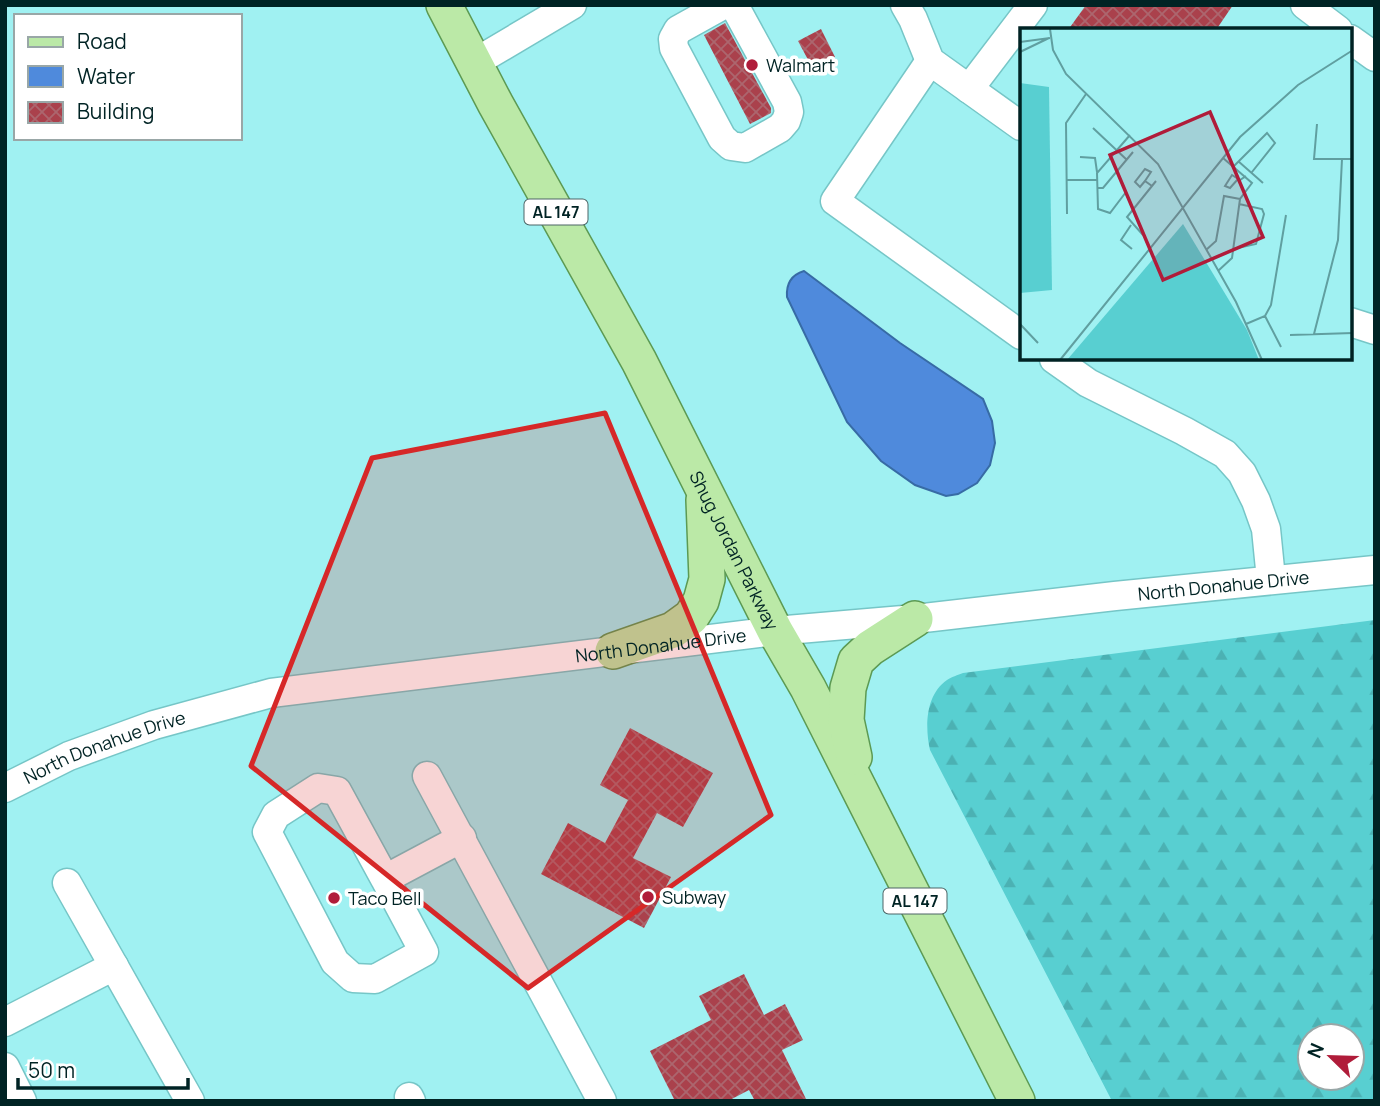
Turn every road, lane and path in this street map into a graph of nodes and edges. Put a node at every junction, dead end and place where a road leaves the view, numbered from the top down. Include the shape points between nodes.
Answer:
1 (444, 5) edge
2 (572, 5) edge
3 (723, 5) edge
4 (734, 5) edge
5 (905, 5) edge
6 (1033, 5) edge
7 (1305, 5) edge
8 (1335, 28) edge
9 (1352, 40) edge
10 (1375, 57) edge
11 (930, 61) junction
12 (474, 63) junction
13 (969, 89) junction
14 (1020, 125) edge
15 (1020, 334) edge
16 (1055, 360) edge
17 (703, 489) junction
18 (1375, 569) edge
19 (1271, 579) junction
20 (915, 620) junction
21 (775, 631) junction
22 (612, 652) junction
23 (428, 776) dead end
24 (5, 788) edge
25 (862, 794) junction
26 (461, 838) junction
27 (385, 879) junction
28 (67, 883) dead end
29 (114, 966) junction
30 (5, 1022) edge
31 (5, 1067) edge
32 (22, 1101) edge
33 (190, 1101) edge
34 (602, 1101) edge
35 (1017, 1101) edge

1 - 12 main road, Shug Jordan Parkway / AL 147
2 - 12 street
3 - 4 street via 678,30 674,48 722,138 731,146 745,148 780,128 789,112
5 - 11 street
6 - 13 street
7 - 8 street
9 - 10 street
11 - 13 street
11 - 15 street via 835,201
12 - 17 main road, Shug Jordan Parkway / AL 147 via 639,361
13 - 14 street
16 - 19 street via 1088,383 1224,454 1242,473 1256,501 1266,529
17 - 21 main road, Shug Jordan Parkway / AL 147
17 - 22 main road via 707,579 701,601 691,617 673,629
18 - 19 street, North Donahue Drive
19 - 20 street, North Donahue Drive
20 - 21 street, North Donahue Drive
20 - 25 main road via 856,661 846,720
21 - 22 street, North Donahue Drive
21 - 25 main road, Shug Jordan Parkway / AL 147
22 - 24 street, North Donahue Drive via 271,694 154,725 69,756
23 - 26 street
25 - 35 main road, Shug Jordan Parkway / AL 147
26 - 27 street
26 - 34 street
27 - 27 street via 337,791 318,788 276,815 267,832 335,962 353,978 375,979 424,952
28 - 29 street
29 - 30 street
29 - 33 street
31 - 32 street

